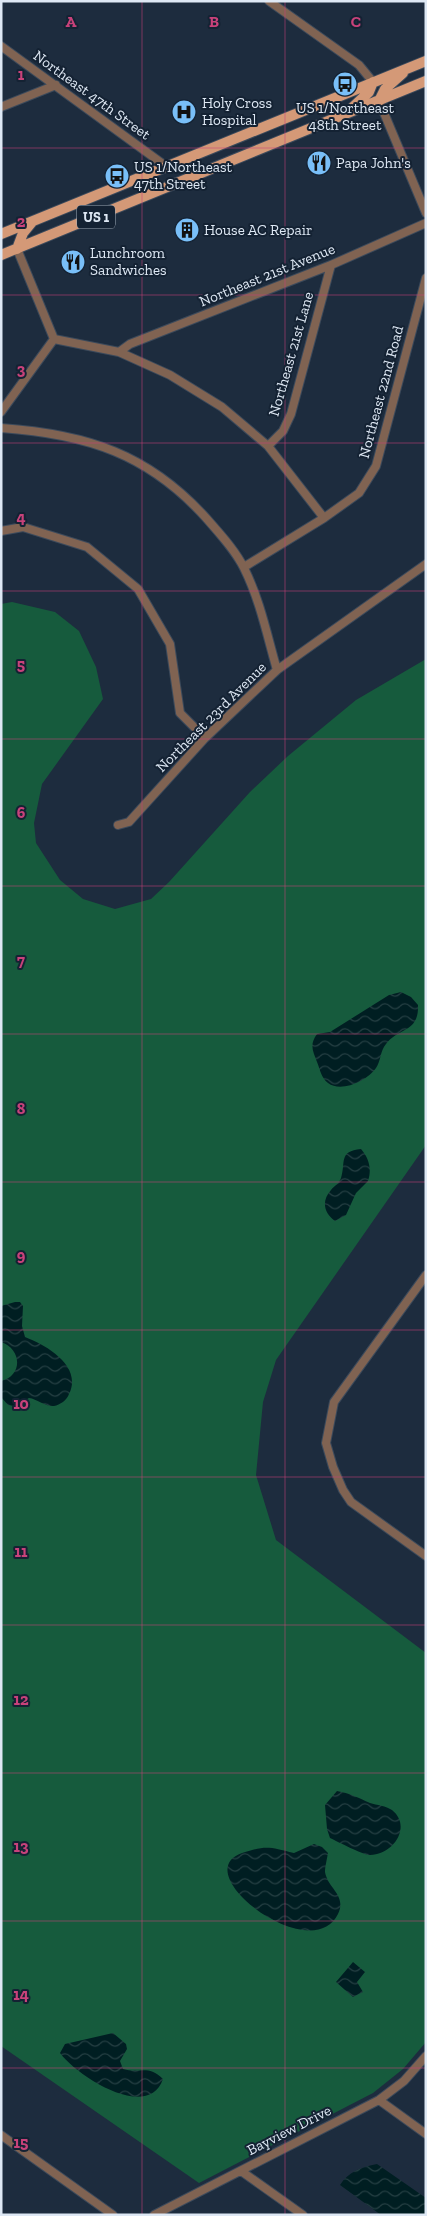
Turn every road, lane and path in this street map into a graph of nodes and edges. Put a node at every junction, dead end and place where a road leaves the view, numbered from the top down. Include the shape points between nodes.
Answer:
1 (269, 1) edge
2 (1, 46) edge
3 (426, 61) edge
4 (409, 68) junction
5 (373, 82) junction
6 (426, 82) edge
7 (56, 85) junction
8 (379, 100) junction
9 (1, 106) edge
10 (346, 114) junction
11 (167, 167) junction
12 (426, 213) edge
13 (32, 221) junction
14 (426, 222) edge
15 (1, 234) edge
16 (17, 249) junction
17 (1, 255) edge
18 (331, 265) junction
19 (426, 278) edge
20 (54, 339) junction
21 (119, 352) junction
22 (1, 412) edge
23 (1, 428) edge
24 (268, 446) junction
25 (324, 518) junction
26 (1, 531) edge
27 (426, 564) edge
28 (244, 567) junction
29 (277, 670) junction
30 (205, 738) junction
31 (118, 825) dead end
32 (426, 1275) edge
33 (426, 1556) edge
34 (426, 2056) edge
35 (379, 2100) junction
36 (426, 2134) edge
37 (1, 2135) edge
38 (241, 2171) junction
39 (101, 2206) junction
40 (106, 2215) edge
41 (113, 2215) edge
42 (154, 2215) edge
43 (303, 2215) edge

1 - 5 street via 359,65
2 - 7 street, Northeast 47th Street
3 - 4 main road, US 1
4 - 5 main road, US 1
4 - 8 main road
5 - 10 main road via 369,92
5 - 11 main road, US 1
6 - 8 main road, US 1
7 - 9 street
7 - 11 street, Northeast 47th Street
8 - 10 main road, US 1
8 - 12 street
10 - 16 main road, US 1
11 - 13 main road, US 1
13 - 15 main road, US 1
13 - 16 main road
14 - 18 street, Northeast 21st Avenue
16 - 17 main road, US 1
16 - 20 street
18 - 21 street, Northeast 21st Avenue via 130,344
18 - 24 street, Northeast 21st Lane via 290,414 282,431
19 - 25 street, Northeast 22nd Road via 376,466 359,494
20 - 21 street
20 - 22 street
21 - 24 street via 170,375 222,407
23 - 28 street via 39,430 92,442 122,453 189,499
24 - 25 street
25 - 28 street, Northeast 22nd Road
26 - 30 street via 23,527 87,547 138,589 170,644 180,713
27 - 29 street, Northeast 23rd Avenue
28 - 29 street via 260,607
29 - 30 street, Northeast 23rd Avenue
30 - 31 street, Northeast 23rd Avenue via 129,822
32 - 33 street via 334,1402 326,1443 333,1467 351,1502
34 - 35 street, Bayview Drive via 404,2081
35 - 36 street
35 - 38 street, Bayview Drive
37 - 39 street
38 - 42 street, Bayview Drive
38 - 43 street
39 - 40 street
39 - 41 street

